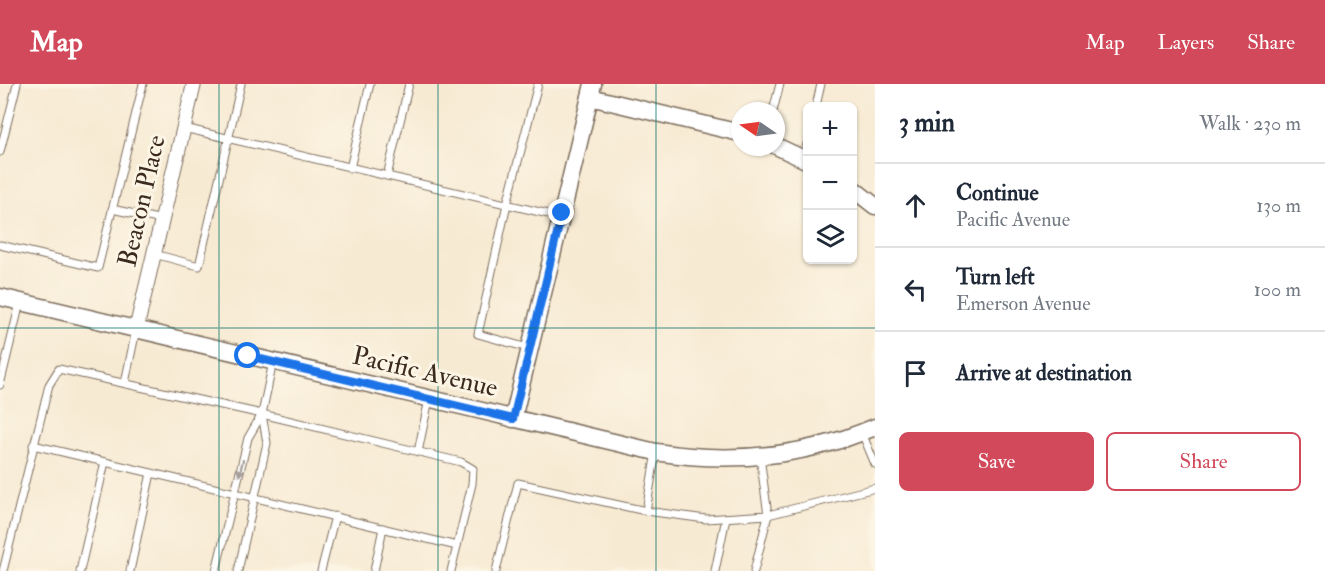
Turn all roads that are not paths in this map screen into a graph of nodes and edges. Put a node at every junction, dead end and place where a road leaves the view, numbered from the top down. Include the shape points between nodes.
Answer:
1 (17, 84) edge
2 (143, 84) edge
3 (194, 84) edge
4 (242, 84) edge
5 (370, 84) edge
6 (409, 84) edge
7 (538, 84) edge
8 (780, 84) edge
9 (821, 84) edge
10 (591, 90) edge
11 (775, 102) edge
12 (817, 102) edge
13 (184, 128) junction
14 (731, 130) edge
15 (228, 139) junction
16 (785, 150) edge
17 (0, 152) edge
18 (803, 158) edge
19 (350, 168) junction
20 (387, 176) junction
21 (857, 192) edge
22 (507, 204) junction
23 (875, 206) edge
24 (112, 209) junction
25 (561, 217) junction
26 (162, 220) junction
27 (0, 245) edge
28 (154, 254) junction
29 (0, 297) edge
30 (21, 302) junction
31 (136, 330) junction
32 (530, 348) junction
33 (273, 362) junction
34 (124, 383) junction
35 (0, 385) edge
36 (429, 399) junction
37 (262, 414) junction
38 (513, 419) junction
39 (868, 430) edge
40 (33, 445) junction
41 (418, 452) junction
42 (656, 453) junction
43 (760, 457) junction
44 (105, 462) junction
45 (875, 464) edge
46 (152, 473) junction
47 (875, 488) edge
48 (235, 493) junction
49 (255, 497) junction
50 (646, 511) junction
51 (768, 515) junction
52 (335, 516) junction
53 (726, 518) junction
54 (383, 528) junction
55 (457, 546) junction
56 (3, 571) edge
57 (80, 571) edge
58 (130, 571) edge
59 (216, 571) edge
60 (238, 571) edge
61 (321, 571) edge
62 (374, 571) edge
63 (451, 571) edge
64 (496, 571) edge
65 (715, 571) edge
66 (754, 571) edge

1 - 17 lane
2 - 24 lane
3 - 13 street, Beacon Place
4 - 15 lane
5 - 19 lane
6 - 20 lane
7 - 22 lane
8 - 11 lane
9 - 12 lane
10 - 14 street
10 - 25 street
13 - 15 lane
13 - 26 street, Beacon Place
15 - 19 lane
15 - 28 lane via 200,266
16 - 18 street
19 - 20 lane
20 - 22 lane
21 - 23 street
22 - 25 lane
22 - 32 lane via 478,334
24 - 26 lane
24 - 27 lane via 98,268
25 - 32 street
26 - 28 street, Beacon Place
28 - 31 street, Beacon Place
29 - 30 street, Pacific Avenue
30 - 31 street, Pacific Avenue
30 - 35 lane
31 - 33 street, Pacific Avenue
31 - 34 lane
32 - 38 street
33 - 36 street, Pacific Avenue
33 - 37 lane
34 - 37 lane
34 - 40 lane via 59,369 48,385
36 - 38 street, Pacific Avenue
36 - 41 lane
37 - 41 lane
37 -> 48 lane via 248,438
37 - 49 lane via 267,443
38 - 42 street, Pacific Avenue
39 - 43 street, Pacific Avenue via 825,445
39 - 45 lane
40 - 44 lane
40 - 56 lane
41 - 55 lane via 462,462 473,469
42 - 43 street, Pacific Avenue via 725,459
42 - 50 lane
43 - 51 lane
44 - 46 lane
44 - 57 lane
46 - 48 lane
46 - 58 lane
47 - 51 lane
48 - 49 lane
48 - 59 lane
49 - 52 lane
49 - 60 lane
50 - 53 lane
50 - 64 lane via 518,483
51 - 53 lane
51 - 66 lane
52 - 54 lane
52 - 61 lane
53 - 65 lane
54 - 55 lane
54 - 62 lane
55 - 63 lane

